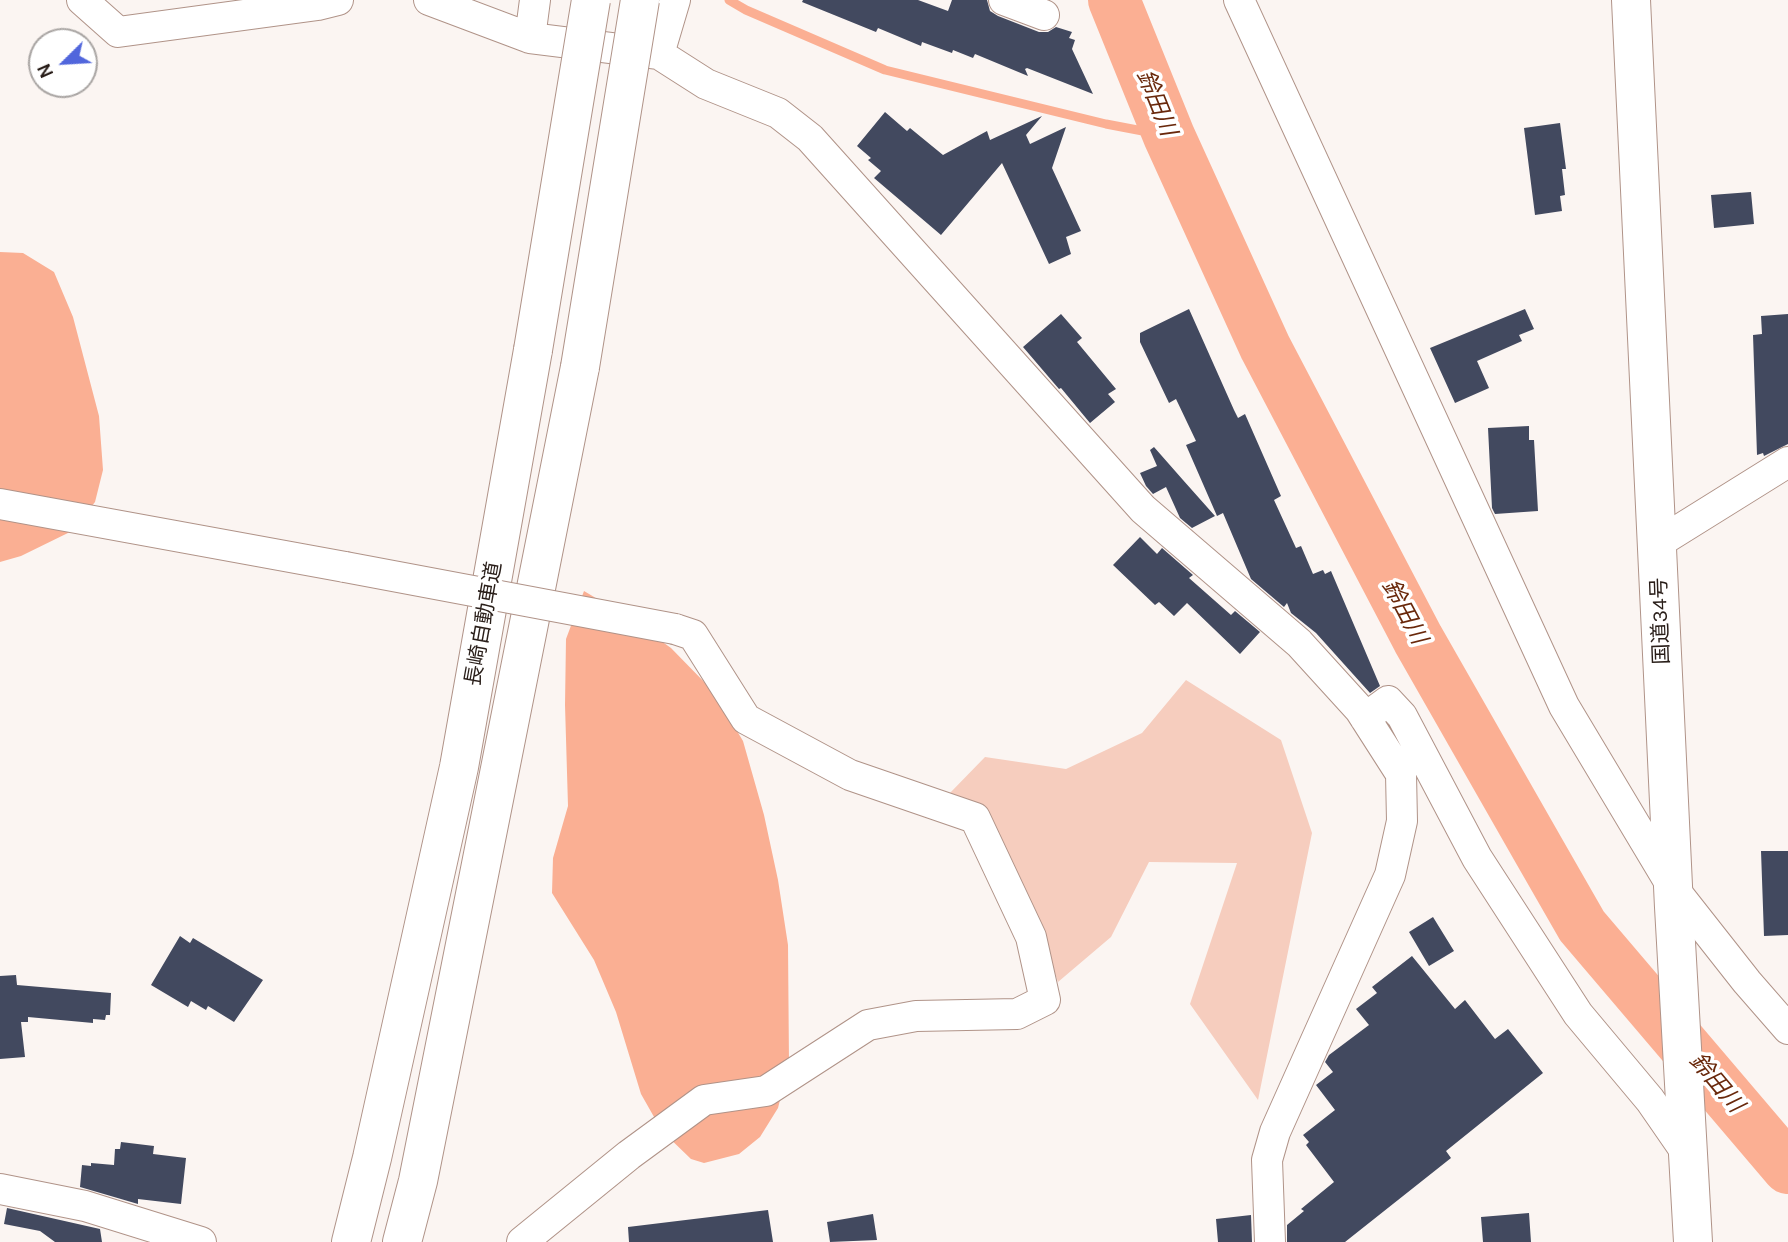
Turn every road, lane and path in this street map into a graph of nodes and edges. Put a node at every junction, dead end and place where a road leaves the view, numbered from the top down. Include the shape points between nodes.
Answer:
1 (82, 0) edge
2 (338, 0) edge
3 (429, 0) edge
4 (535, 0) edge
5 (591, 0) edge
6 (640, 0) edge
7 (675, 0) edge
8 (1004, 0) edge
9 (1238, 0) edge
10 (1631, 0) edge
11 (1044, 15) dead end
12 (530, 38) junction
13 (659, 54) junction
14 (1788, 462) edge
15 (0, 504) edge
16 (1658, 543) junction
17 (1366, 718) junction
18 (1673, 897) junction
19 (1788, 1029) edge
20 (1687, 1146) junction
21 (0, 1189) edge
22 (201, 1242) edge
23 (351, 1242) edge
24 (402, 1242) edge
25 (522, 1242) edge
26 (1270, 1242) edge
27 (1693, 1242) edge

1 - 2 street via 118,32
3 - 12 street
4 - 12 street
5 - 23 highway, 長崎自動車道, bridge via 459,766
6 - 24 highway, 長崎自動車道, bridge via 580,367 418,1181
7 - 13 street
8 - 11 street
9 - 18 street via 1564,706
10 - 16 highway, 国道34号
12 - 13 street
13 - 17 street via 706,84 778,113 810,138 1143,509 1299,643
14 - 16 street
15 - 25 street, bridge via 675,629 693,635 746,719 850,775 975,818 1031,937 1045,1000 1017,1014 916,1016 868,1025 766,1091 705,1100
16 - 18 highway, 国道34号
17 - 20 street via 1388,701 1402,716 1477,858 1571,1003
17 - 26 street via 1401,774 1402,821 1390,875 1266,1160
18 - 19 street
18 - 20 highway, 国道34号
20 - 27 highway, 国道34号
21 - 22 street via 85,1206

